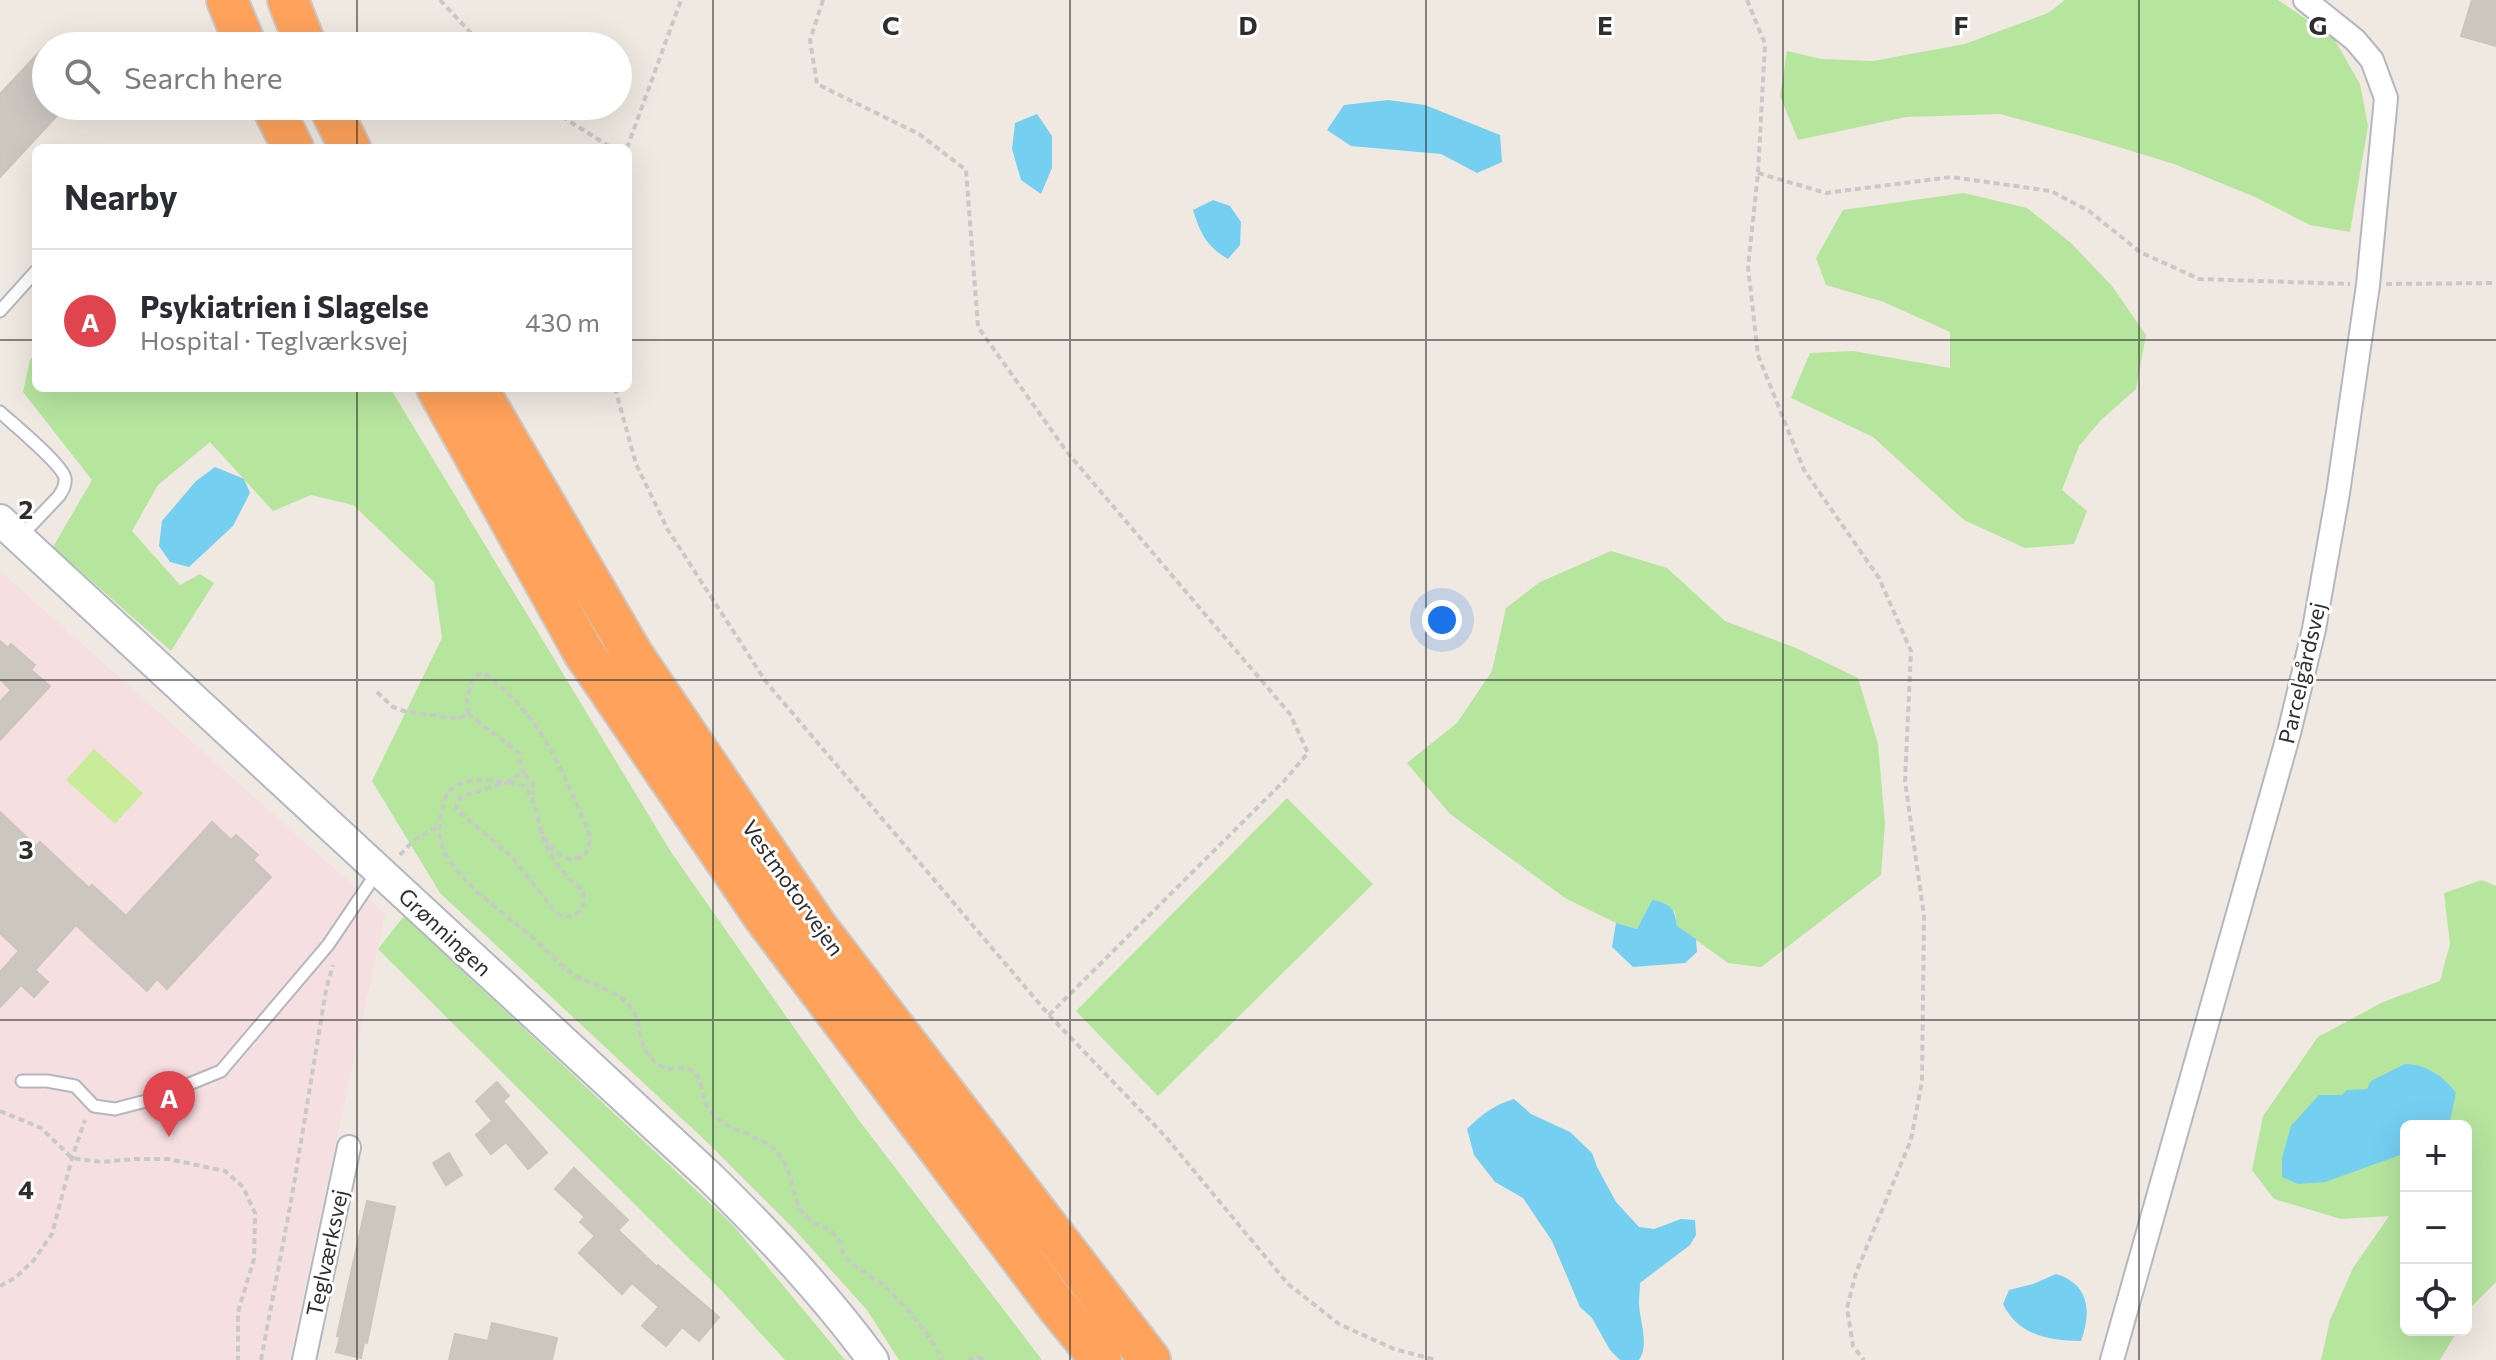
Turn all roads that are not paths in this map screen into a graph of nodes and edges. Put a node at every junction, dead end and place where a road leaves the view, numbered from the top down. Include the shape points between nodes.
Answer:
1 (227, 0) edge
2 (249, 0) edge
3 (288, 0) edge
4 (2305, 0) edge
5 (240, 32) edge
6 (262, 32) edge
7 (301, 32) edge
8 (279, 120) edge
9 (301, 120) edge
10 (336, 120) edge
11 (291, 144) edge
12 (312, 144) edge
13 (348, 144) edge
14 (32, 275) edge
15 (0, 311) edge
16 (439, 392) edge
17 (479, 392) edge
18 (0, 412) edge
19 (10, 528) edge
20 (388, 865) junction
21 (22, 1081) dead end
22 (349, 1147) dead end
23 (304, 1360) edge
24 (873, 1360) edge
25 (1101, 1360) edge
26 (1150, 1360) edge
27 (2112, 1360) edge

1 - 5 highway
2 - 6 highway
3 - 7 highway
4 - 27 street, Parcelgårdsvej via 2372,60 2386,98 2368,285 2314,629
8 - 11 highway
9 - 12 highway
10 - 13 highway
14 - 15 lane
16 - 25 highway, Vestmotorvejen via 584,653 764,917
17 - 26 highway, Vestmotorvejen via 633,655 817,927
18 - 19 lane via 61,469 65,479 59,496
19 - 20 main road, Grønningen
20 - 21 lane via 221,1071 115,1109 94,1106 75,1086
20 - 24 main road, Grønningen via 758,1224 838,1312
22 - 23 street, Teglværksvej

